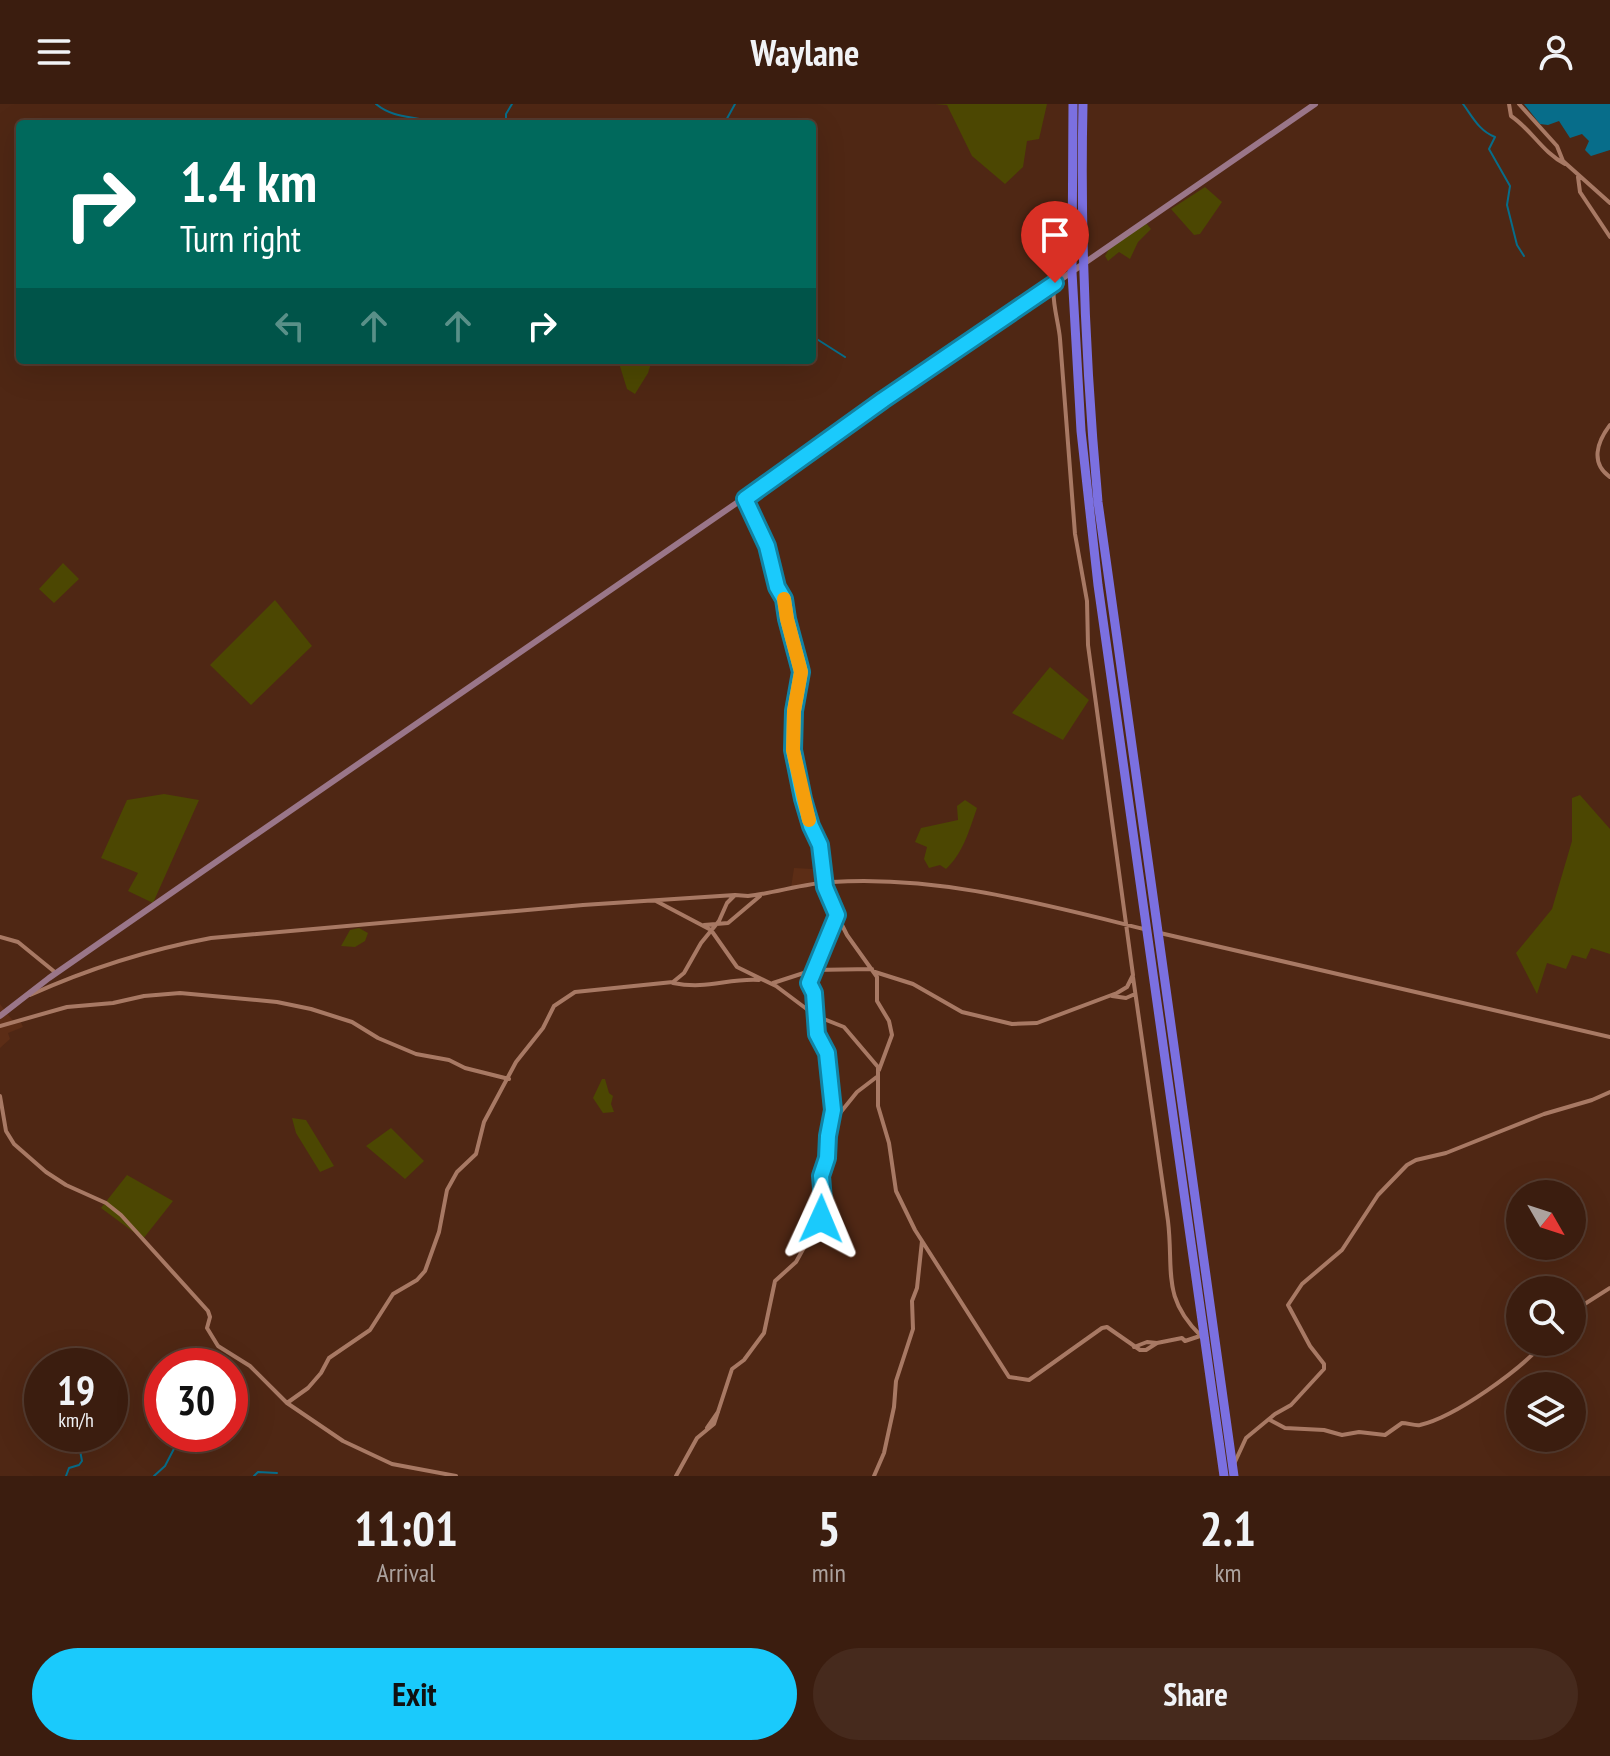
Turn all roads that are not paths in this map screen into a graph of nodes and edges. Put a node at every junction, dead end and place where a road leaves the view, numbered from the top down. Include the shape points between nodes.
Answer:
1 (1073, 104) edge
2 (1083, 104) edge
3 (1315, 104) edge
4 (1509, 104) edge
5 (1519, 104) edge
6 (1568, 166) junction
7 (1578, 175) junction
8 (1610, 203) edge
9 (1610, 237) edge
10 (1082, 265) junction
11 (1072, 272) junction
12 (1055, 283) junction
13 (1610, 425) edge
14 (1610, 477) edge
15 (745, 499) junction
16 (824, 883) junction
17 (763, 894) junction
18 (735, 895) junction
19 (654, 900) junction
20 (837, 915) junction
21 (701, 925) junction
22 (1127, 925) junction
23 (716, 926) junction
24 (712, 931) junction
25 (1152, 931) junction
26 (0, 937) edge
27 (813, 970) junction
28 (874, 970) junction
29 (56, 973) junction
30 (1133, 975) junction
31 (762, 980) junction
32 (673, 982) junction
33 (771, 983) junction
34 (1135, 994) junction
35 (29, 995) junction
36 (1110, 996) junction
37 (0, 1016) edge
38 (816, 1016) junction
39 (0, 1026) edge
40 (1610, 1037) edge
41 (884, 1051) junction
42 (868, 1057) junction
43 (878, 1073) junction
44 (509, 1079) junction
45 (1610, 1092) edge
46 (0, 1096) edge
47 (830, 1125) junction
48 (922, 1239) junction
49 (1610, 1288) edge
50 (1586, 1303) edge
51 (1202, 1338) junction
52 (1531, 1356) edge
53 (287, 1403) junction
54 (1269, 1420) junction
55 (1233, 1471) edge
56 (456, 1476) edge
57 (676, 1476) edge
58 (874, 1476) edge
59 (1224, 1476) edge

1 - 11 highway
2 - 10 highway
3 - 10 street
4 - 6 street via 1511,116 1547,153
5 - 6 street
6 - 7 street
7 - 8 street
7 - 9 street via 1580,192
10 - 11 street
10 - 25 highway via 1098,502
11 - 12 street
11 - 25 highway via 1081,431 1098,585
12 - 15 street
12 - 22 street via 1075,534
13 - 14 street via 1597,458
15 - 16 street via 767,546 801,672 793,750 820,845
15 - 29 street
16 - 17 street
16 - 20 street
16 - 22 street via 926,883
17 - 18 street
17 - 23 street via 738,917
18 - 19 street
18 - 23 street
19 - 21 street
19 - 35 street via 211,938 89,969
20 - 27 street
20 - 28 street
21 - 23 street
21 - 24 street
22 - 25 street
22 - 30 street
23 - 24 street
24 - 31 street via 733,963
24 - 32 street
25 - 40 street
25 - 51 highway
25 - 55 highway
26 - 29 street via 18,942
27 - 28 street
27 - 33 street
27 - 38 street via 809,983
28 - 36 street via 913,984 962,1012 1008,1024 1037,1023
28 - 41 street via 877,1001 891,1030
29 - 35 street
30 - 34 street
30 - 36 street via 1127,987
31 - 32 street via 699,987
31 - 33 street
32 - 44 street via 569,994 554,1006
33 - 38 street
34 - 36 street
34 - 51 street via 1172,1252 1171,1289 1185,1319
35 - 37 street
38 - 42 street via 844,1027
38 - 47 street via 817,1034 827,1053
39 - 44 street via 67,1007 180,993 277,1002 352,1022 416,1054
41 - 42 street
41 - 43 street
42 - 43 street
43 - 47 street
43 - 48 street via 878,1106 894,1186
44 - 53 street via 484,1122 476,1154 447,1190 425,1271 393,1294 370,1330 329,1358 308,1388
45 - 54 street via 1416,1160 1398,1172 1342,1250 1289,1301 1325,1367 1291,1405
46 - 53 street via 6,1131 14,1144 46,1172 106,1203 129,1222 208,1311 207,1328 218,1346 250,1366
47 - 57 street via 821,1176 821,1219 796,1262 775,1281 764,1333 732,1369 714,1424 697,1438
48 - 51 street via 1009,1377 1029,1380 1102,1328 1146,1350 1157,1343
48 - 58 street via 913,1329
49 - 50 street
51 - 59 highway
52 - 54 street via 1472,1400 1421,1424 1402,1423 1385,1435 1285,1428
53 - 56 street via 343,1441 388,1462
54 - 55 street via 1246,1438

